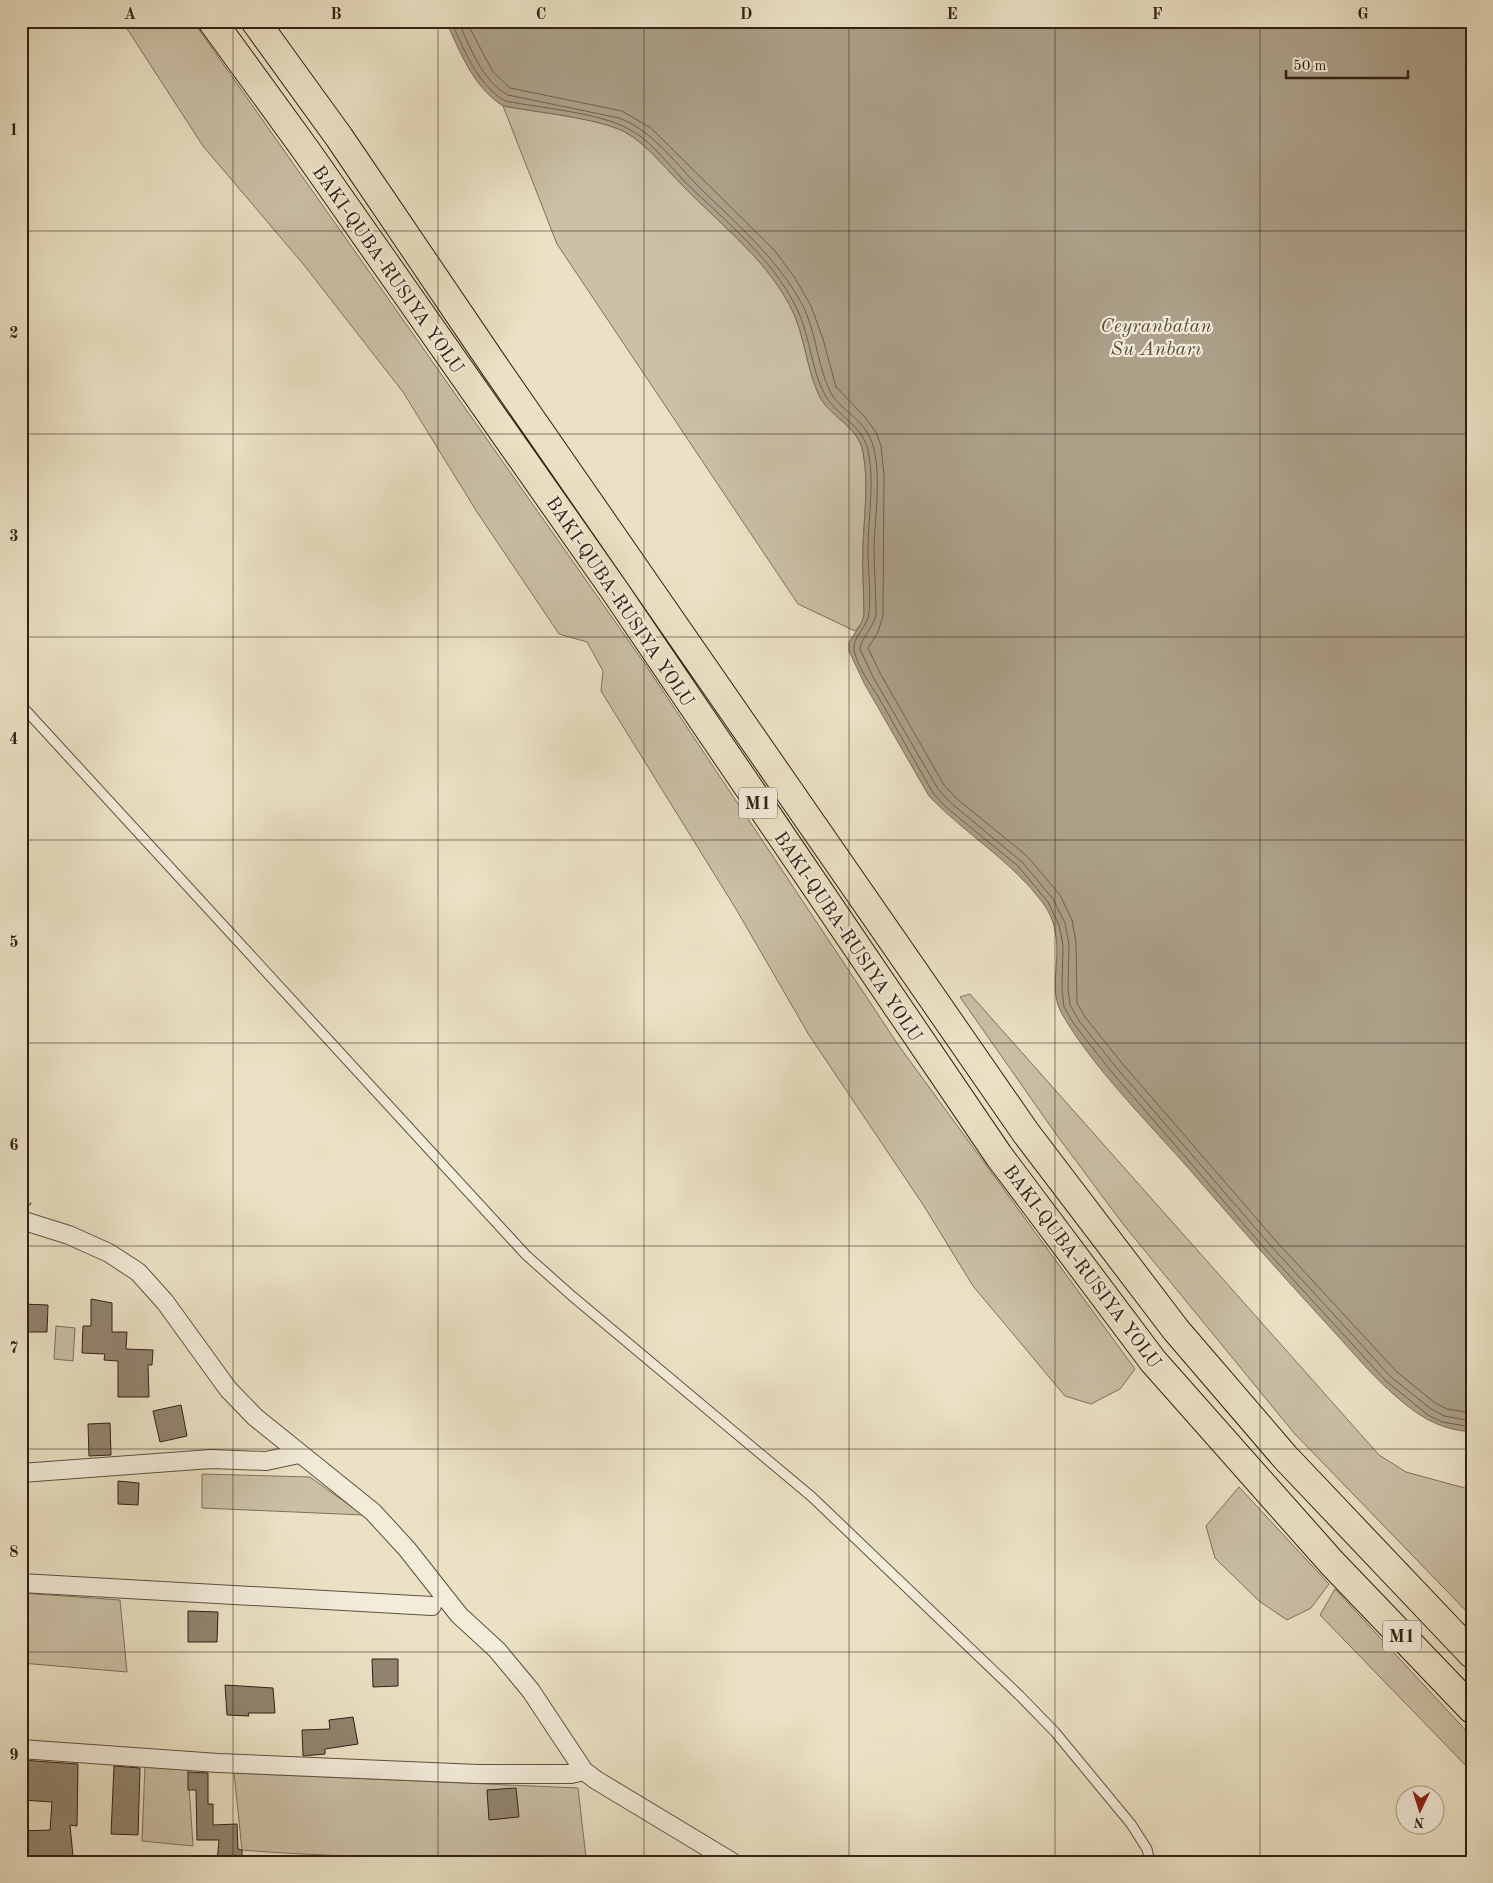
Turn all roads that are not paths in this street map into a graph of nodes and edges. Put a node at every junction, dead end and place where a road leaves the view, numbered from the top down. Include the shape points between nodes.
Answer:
1 (212, 21) edge
2 (255, 21) edge
3 (21, 704) edge
4 (21, 1220) edge
5 (299, 1454) junction
6 (21, 1473) edge
7 (21, 1582) edge
8 (432, 1606) dead end
9 (1472, 1654) edge
10 (1472, 1709) edge
11 (21, 1750) edge
12 (584, 1771) junction
13 (732, 1862) edge
14 (1150, 1862) edge

1 - 10 highway, M1 via 616,591 999,1156 1153,1361 1332,1563
2 - 9 highway, M1 via 339,137 1026,1132 1176,1330 1285,1457
3 - 14 lane via 526,1255 805,1491 1019,1695 1055,1732 1131,1824 1147,1849
4 - 5 street via 69,1235 109,1253 138,1272 165,1302 228,1389
5 - 6 street via 266,1461 211,1458
5 - 12 street via 373,1512 407,1549 459,1615 497,1650 531,1691
7 - 8 street
11 - 12 street via 218,1763 478,1774 571,1774
12 - 13 street

